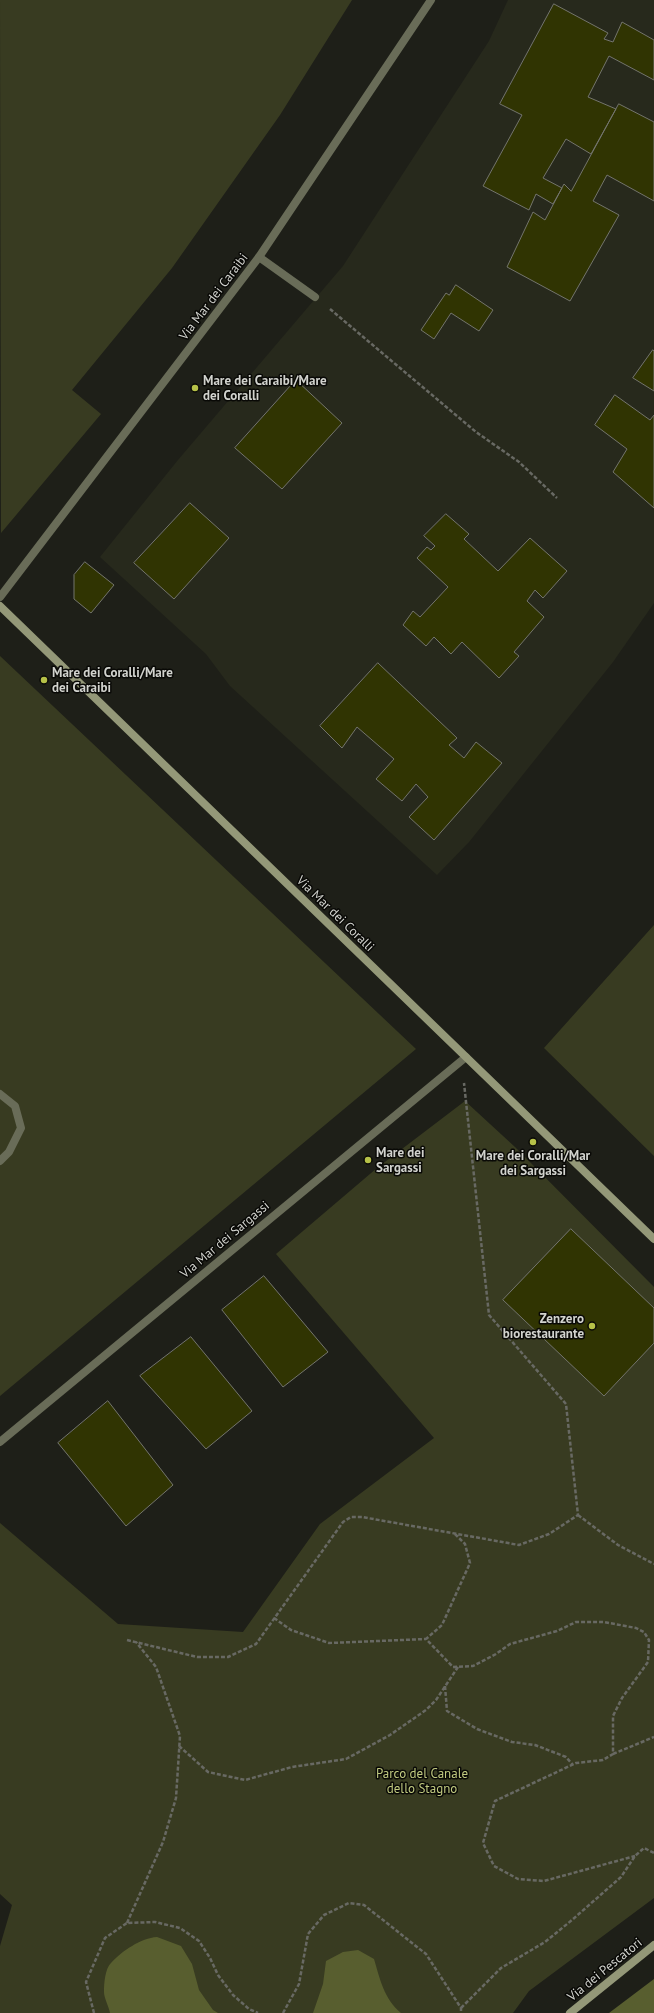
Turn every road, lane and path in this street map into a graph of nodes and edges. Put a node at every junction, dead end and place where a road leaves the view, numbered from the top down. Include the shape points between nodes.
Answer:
1 (431, 0) edge
2 (259, 257) junction
3 (315, 297) joint
4 (557, 498) dead end
5 (0, 597) edge
6 (0, 606) edge
7 (464, 1058) junction
8 (0, 1094) edge
9 (0, 1161) edge
10 (654, 1238) edge
11 (0, 1442) edge
12 (578, 1515) junction
13 (455, 1533) junction
14 (654, 1564) edge
15 (274, 1618) junction
16 (426, 1639) junction
17 (127, 1640) dead end
18 (136, 1641) junction
19 (458, 1667) junction
20 (445, 1686) junction
21 (654, 1737) edge
22 (179, 1746) junction
23 (613, 1754) junction
24 (573, 1765) junction
25 (654, 1853) edge
26 (635, 1856) junction
27 (128, 1923) junction
28 (654, 1945) edge
29 (461, 2008) junction
30 (94, 2013) edge
31 (258, 2013) edge
32 (283, 2013) edge
33 (461, 2013) edge
34 (570, 2013) edge

1 - 2 street, Via Mar dei Caraibi
2 - 3 street
2 - 5 street, Via Mar dei Caraibi
3 - 4 path via 476,432 519,462
6 - 7 street, Via Mar dei Coralli
7 - 10 street, Via Mar dei Coralli
7 - 11 street, Via Mar dei Sargassi
7 - 12 path via 489,1315 566,1404
8 - 9 street via 15,1106 21,1128 9,1152
12 - 13 path via 549,1534 519,1545
12 - 14 path via 618,1545
13 - 15 path via 351,1517 343,1522
13 - 16 path via 465,1544 470,1563 442,1625
15 - 16 path via 291,1630 329,1643
15 - 18 path via 256,1644 228,1656 197,1657
16 - 19 path via 453,1667
17 - 18 path
18 - 22 path via 156,1667 180,1736
19 - 20 path
19 - 23 path via 473,1666 510,1644 557,1631 576,1622 604,1622 644,1632 649,1640 648,1662 622,1698 613,1716
20 - 22 path via 426,1710 390,1735 346,1759 292,1767 245,1780 208,1772
20 - 24 path via 447,1711 477,1729 512,1742 535,1745 566,1757
21 - 23 path
22 - 27 path via 176,1798 163,1842
23 - 24 path via 603,1760
24 - 26 path via 495,1801 483,1843 494,1866 518,1879 544,1881
25 - 26 path via 644,1848
26 - 29 path via 621,1877 572,1920 545,1942 501,1968
27 - 30 path via 105,1938 86,1982
27 - 31 path via 155,1922 180,1928 199,1941 218,1975 234,1995 249,2009
28 - 34 street, Via dei Pescatori
29 - 32 path via 426,1954 364,1904 349,1903 324,1915 308,1934 298,1984
29 - 33 path

